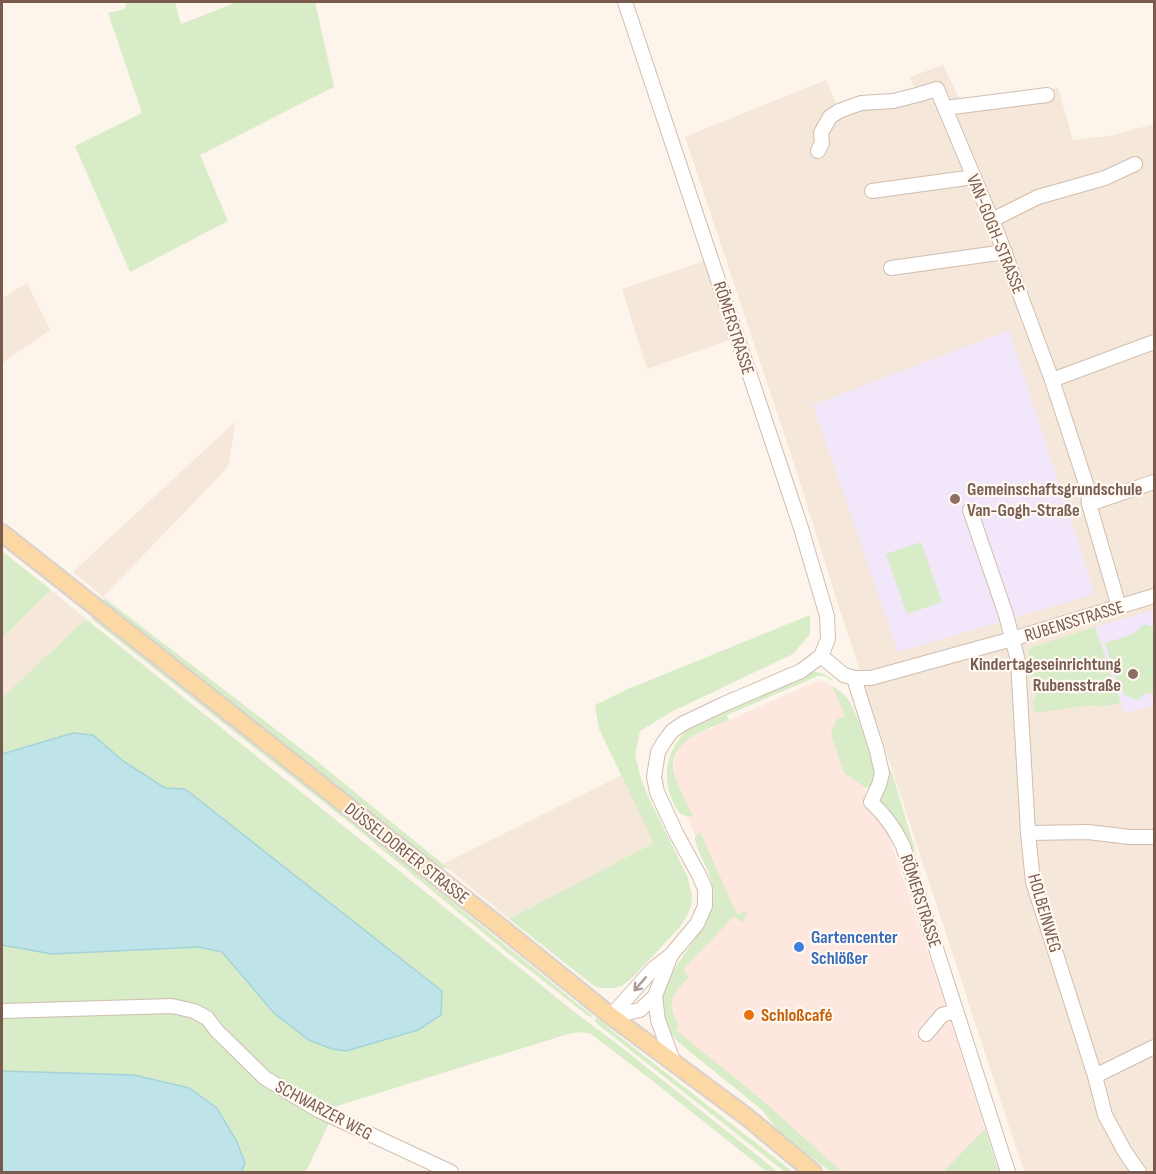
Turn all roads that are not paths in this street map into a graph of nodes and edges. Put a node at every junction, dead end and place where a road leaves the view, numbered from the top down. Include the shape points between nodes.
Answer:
1 (625, 2) edge
2 (1047, 95) dead end
3 (945, 108) junction
4 (818, 151) dead end
5 (1136, 164) dead end
6 (974, 177) junction
7 (872, 191) dead end
8 (992, 220) junction
9 (1005, 252) junction
10 (891, 268) dead end
11 (1155, 342) edge
12 (1052, 380) junction
13 (1155, 482) edge
14 (1089, 504) junction
15 (970, 510) dead end
16 (2, 533) edge
17 (1155, 596) edge
18 (1119, 607) junction
19 (1012, 639) junction
20 (821, 656) junction
21 (854, 678) junction
22 (1028, 833) junction
23 (1155, 837) edge
24 (671, 955) junction
25 (655, 996) junction
26 (2, 1011) edge
27 (956, 1011) junction
28 (611, 1016) junction
29 (926, 1034) dead end
30 (1155, 1047) edge
31 (673, 1061) junction
32 (1095, 1076) junction
33 (451, 1173) edge
34 (813, 1173) edge
35 (1008, 1173) edge
36 (1138, 1173) edge

1 - 20 street, RÖMERSTRASSE via 801,528 827,616 828,639
2 - 3 street
3 - 4 street, VAN-GOGH-STRASSE via 937,89 893,101 861,103 830,117 821,133
3 - 6 street, VAN-GOGH-STRASSE
5 - 8 street via 1105,178 1038,197
6 - 7 street
6 - 8 street, VAN-GOGH-STRASSE
8 - 9 street, VAN-GOGH-STRASSE
9 - 10 street
9 - 12 street, VAN-GOGH-STRASSE
11 - 12 street
12 - 14 street, VAN-GOGH-STRASSE via 1088,490
13 - 14 street
14 - 18 street, VAN-GOGH-STRASSE
15 - 19 street, HOLBEINWEG
16 - 28 main road, DÜSSELDORFER STRASSE
17 - 18 street, RUBENSSTRASSE
18 - 19 street, RUBENSSTRASSE
19 - 21 street, RUBENSSTRASSE via 871,678
19 - 22 street, HOLBEINWEG via 1018,668
20 - 21 street via 844,675
20 - 24 street via 801,671 684,723 658,752 654,777 657,792 705,889 705,906 697,924
21 - 27 street, RÖMERSTRASSE via 882,773 871,802 894,827 903,846
22 - 23 street
22 - 32 street, HOLBEINWEG via 1033,882
24 - 25 street
24 -> 28 street via 652,969
25 - 28 street via 640,1010
25 - 31 street via 658,1020
26 - 33 street, SCHWARZER WEG via 172,1006 194,1011 207,1018 265,1078 318,1110
27 - 29 street via 942,1015
27 - 35 street, RÖMERSTRASSE
28 - 31 main road, DÜSSELDORFER STRASSE
30 - 32 street
31 - 34 main road, DÜSSELDORFER STRASSE
32 - 36 street, HOLBEINWEG via 1105,1115

